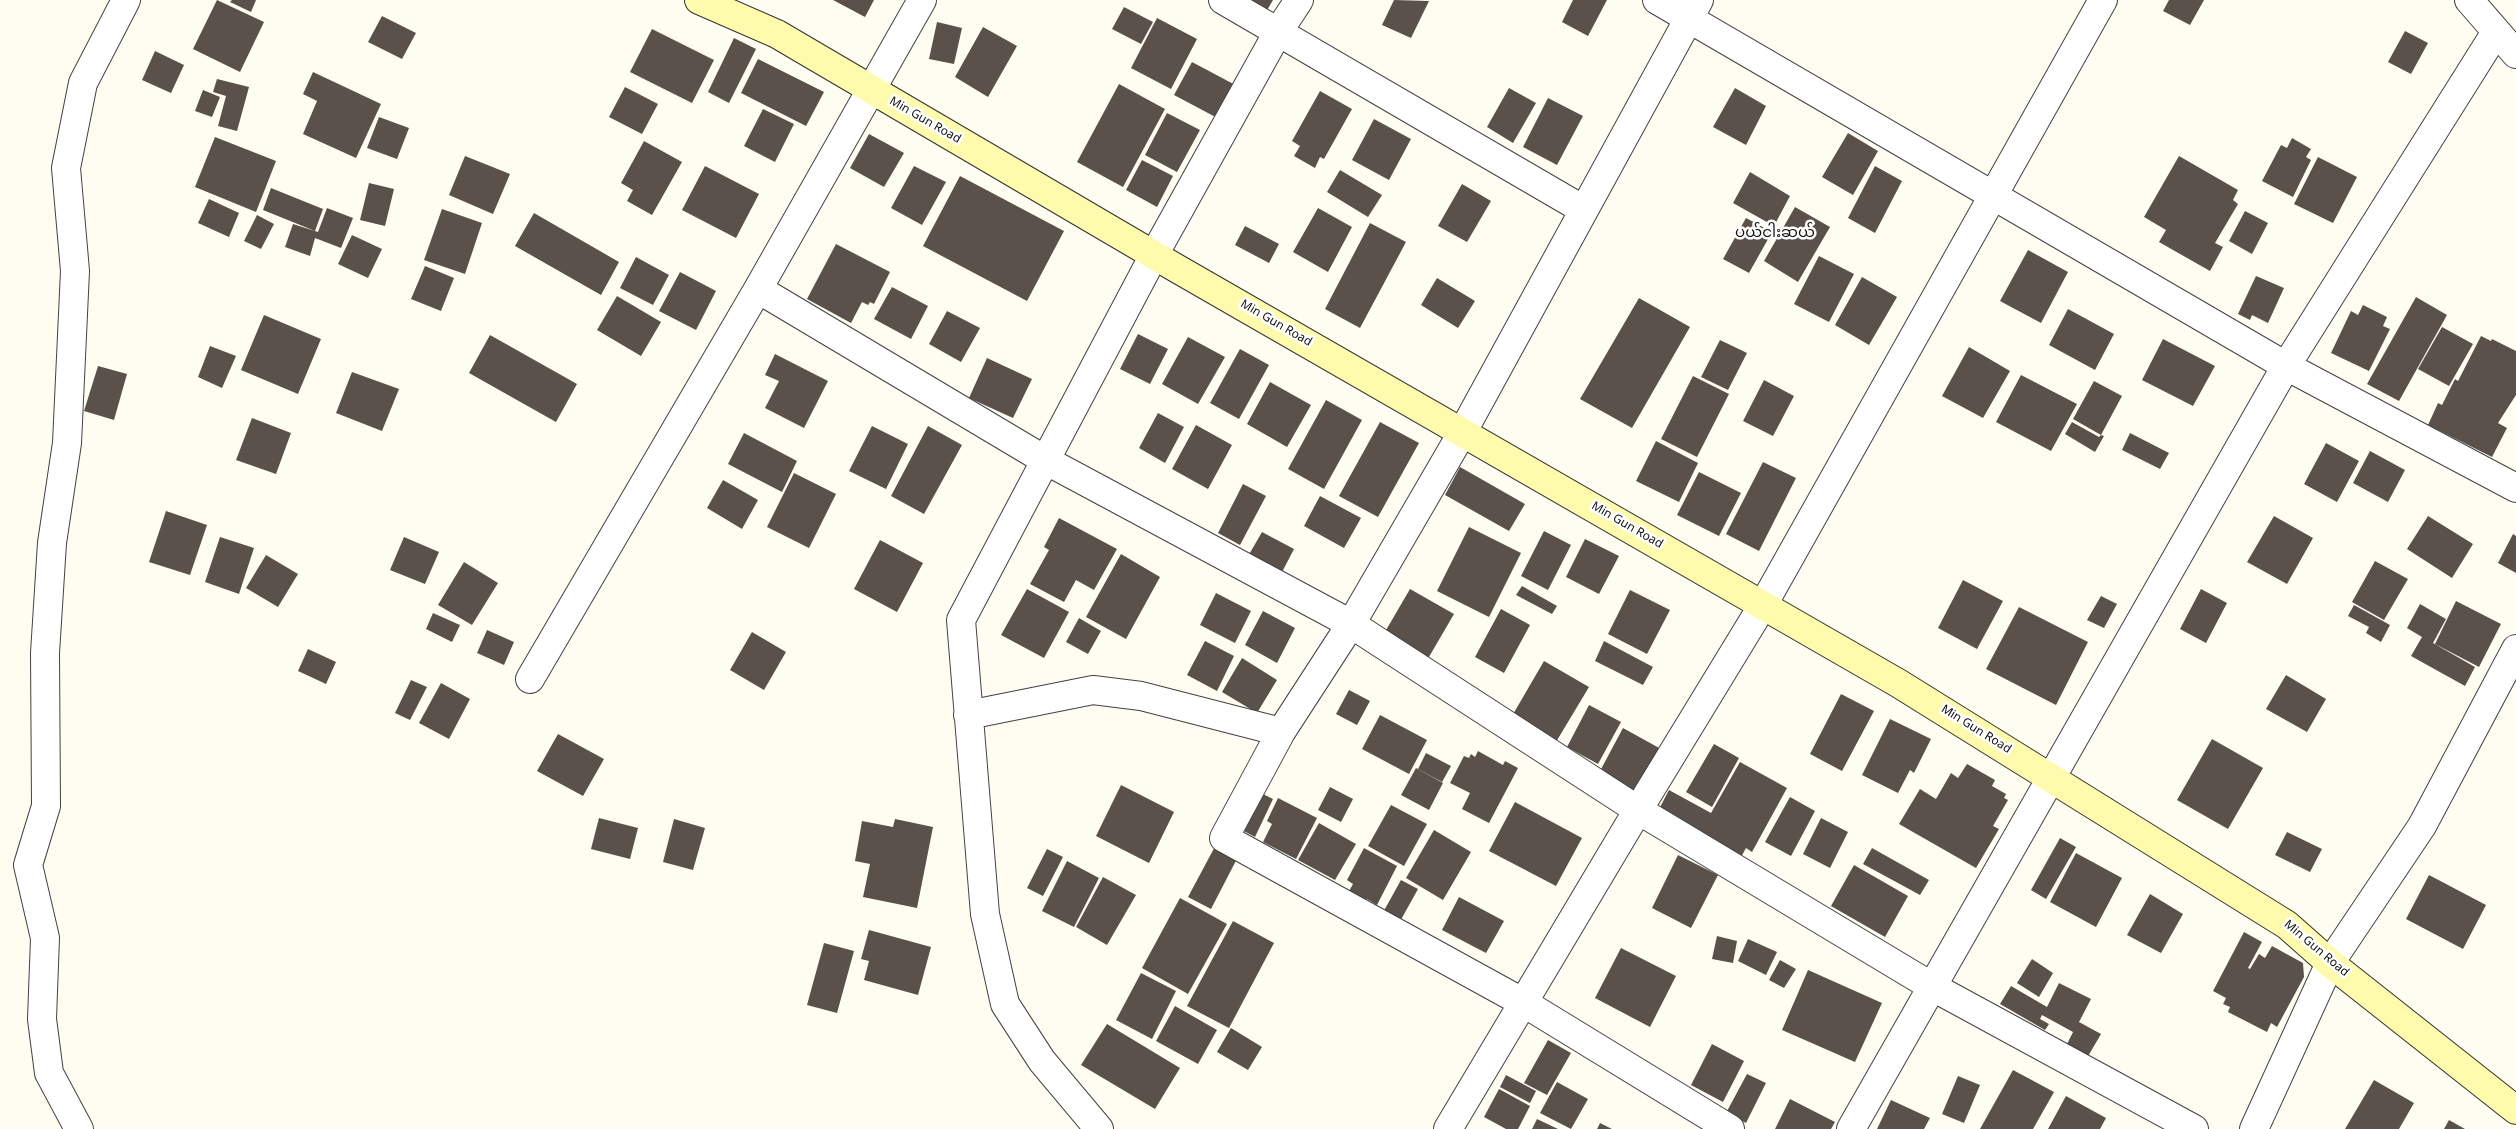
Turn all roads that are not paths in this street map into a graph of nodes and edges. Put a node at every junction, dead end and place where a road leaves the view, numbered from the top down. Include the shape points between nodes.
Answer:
1 (126, 0) edge
2 (699, 0) edge
3 (922, 0) edge
4 (1223, 0) edge
5 (1299, 0) edge
6 (1657, 0) edge
7 (2103, 0) edge
8 (2469, 0) edge
9 (1693, 9) edge
10 (1278, 32) junction
11 (2496, 32) junction
12 (2516, 54) edge
13 (871, 91) junction
14 (1995, 196) junction
15 (1584, 210) junction
16 (1154, 255) junction
17 (758, 289) junction
18 (2286, 366) junction
19 (1462, 433) junction
20 (1045, 460) junction
21 (2516, 488) edge
22 (1763, 605) junction
23 (1351, 624) junction
24 (2516, 648) edge
25 (530, 680) dead end
26 (968, 715) junction
27 (1281, 732) junction
28 (2050, 777) junction
29 (1638, 810) junction
30 (2330, 964) junction
31 (1931, 986) junction
32 (1524, 1003) junction
33 (2516, 1110) edge
34 (78, 1129) edge
35 (1099, 1129) edge
36 (1448, 1129) edge
37 (1730, 1129) edge
38 (1851, 1129) edge
39 (2194, 1129) edge
40 (2254, 1129) edge

1 - 34 street via 83,82 66,168 75,271 67,443 52,543 45,653 46,806 28,865 45,938 42,1019 49,1074
2 - 13 street, Min Gun Road via 777,34
3 - 13 street
4 - 10 street
5 - 10 street
6 - 9 street
7 - 14 street
8 - 11 street
9 - 14 street
9 - 15 street
10 - 15 street
10 - 16 street
11 - 12 street
11 - 18 street
13 - 16 street, Min Gun Road
13 - 17 street
14 - 18 street
14 - 22 street
15 - 19 street
16 - 19 street, Min Gun Road
16 - 20 street
17 - 20 street
17 - 25 street
18 - 21 street
18 - 28 street
19 - 22 street, Min Gun Road
19 - 23 street
20 - 23 street
20 - 26 street via 960,620
22 - 28 street, Min Gun Road
22 - 29 street
23 - 27 street
23 - 29 street
24 - 30 street via 2422,826
26 - 27 street via 1093,690 1141,696
26 - 35 street via 985,914 1005,1004 1042,1061
27 - 32 street via 1224,838
28 - 30 street, Min Gun Road via 2287,925
28 - 31 street
29 - 31 street
29 - 32 street
30 - 33 street, Min Gun Road
30 - 40 street
31 - 38 street
31 - 39 street
32 - 36 street
32 - 37 street

